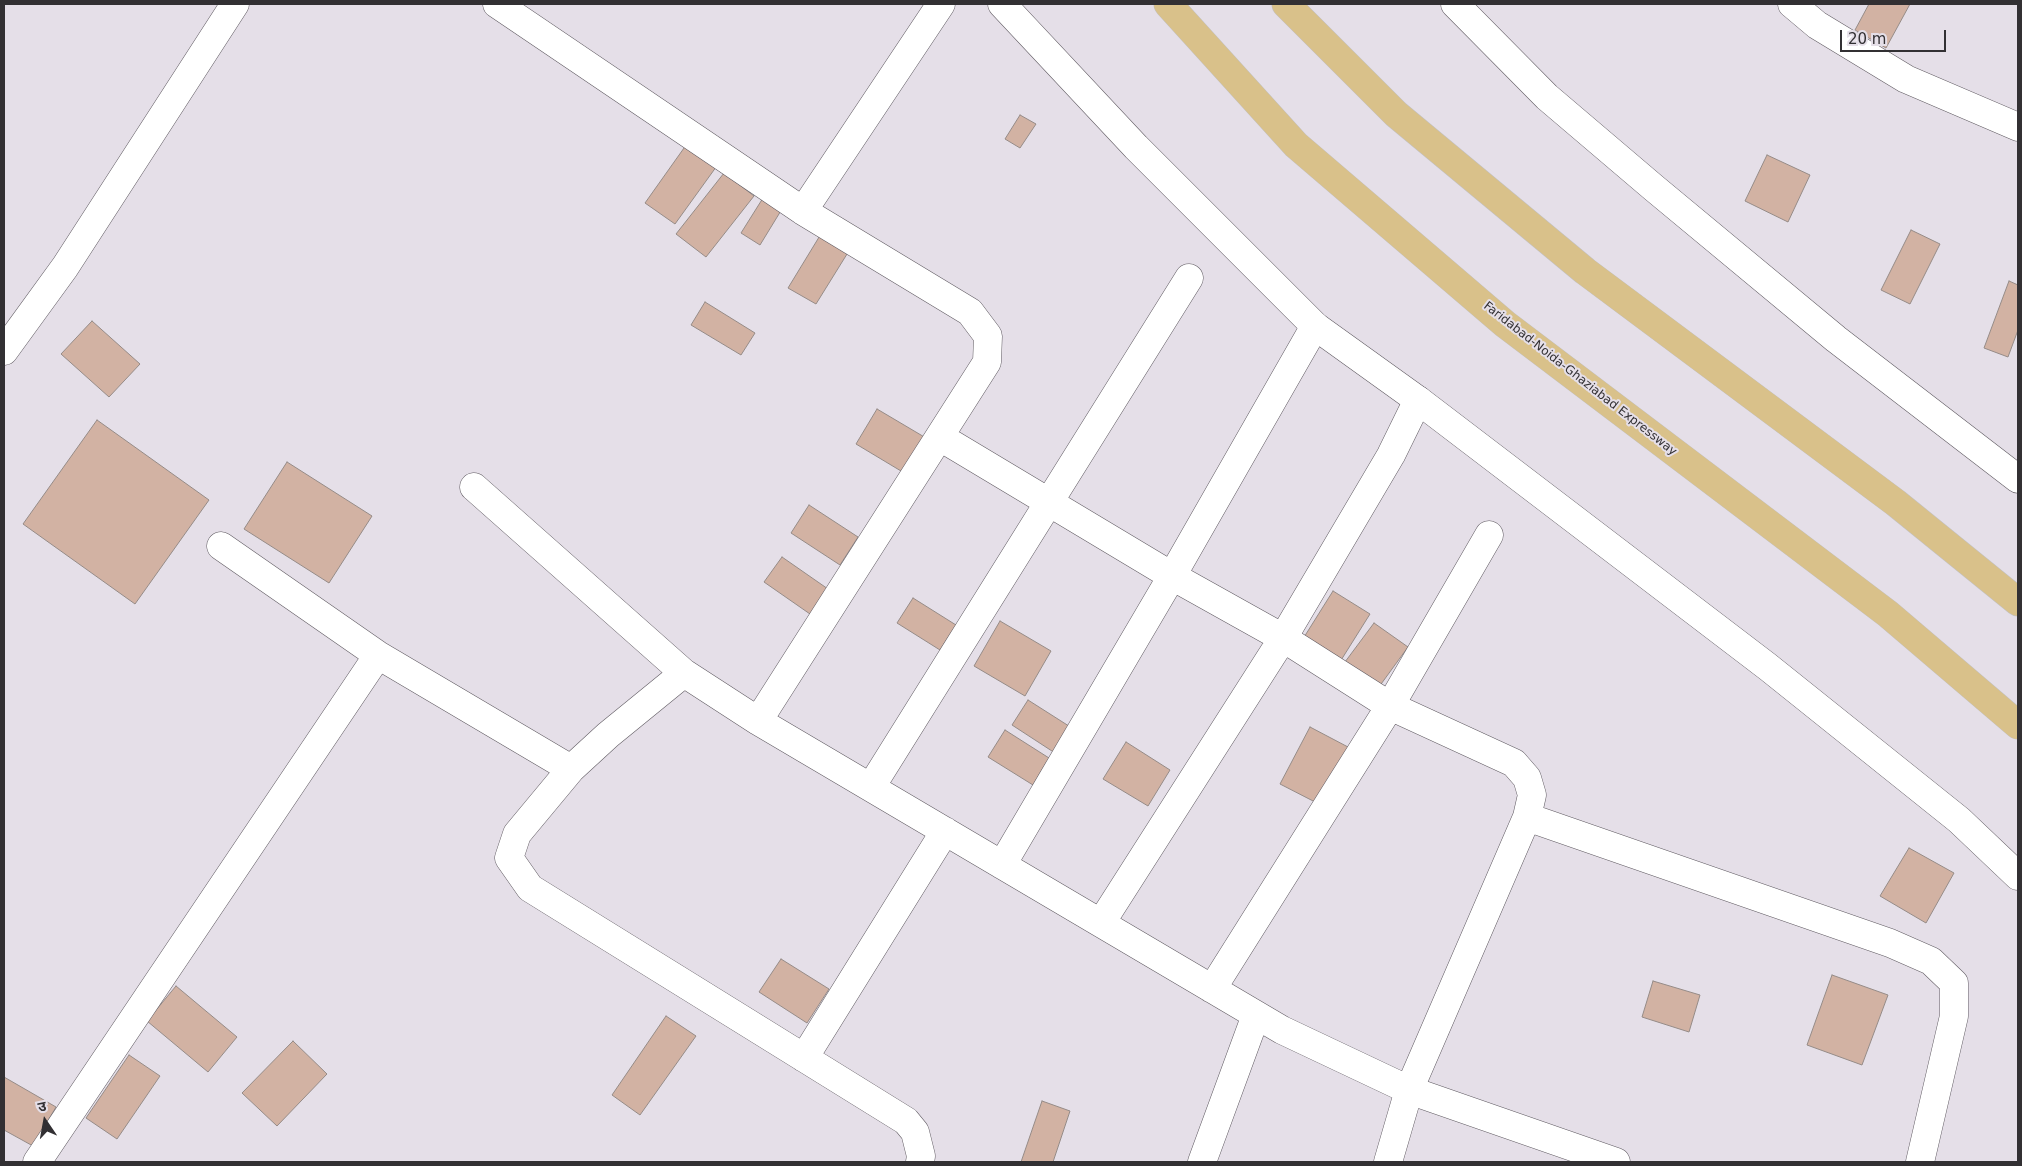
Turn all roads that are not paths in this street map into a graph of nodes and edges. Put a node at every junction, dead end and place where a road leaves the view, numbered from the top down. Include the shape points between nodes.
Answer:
1 (235, 4) edge
2 (496, 4) edge
3 (941, 4) edge
4 (1002, 4) edge
5 (1168, 4) edge
6 (1286, 4) edge
7 (1454, 4) edge
8 (1792, 4) edge
9 (2018, 127) edge
10 (803, 211) junction
11 (1189, 278) dead end
12 (1315, 326) junction
13 (4, 351) edge
14 (1418, 400) junction
15 (940, 437) junction
16 (2018, 479) edge
17 (474, 486) dead end
18 (1049, 502) junction
19 (1489, 535) dead end
20 (221, 546) dead end
21 (1172, 576) junction
22 (2018, 602) edge
23 (1282, 638) junction
24 (378, 655) junction
25 (684, 673) junction
26 (1390, 706) junction
27 (758, 721) junction
28 (2018, 725) edge
29 (572, 769) junction
30 (871, 787) junction
31 (1528, 817) junction
32 (945, 831) junction
33 (1002, 865) junction
34 (2018, 876) edge
35 (1101, 924) junction
36 (1212, 989) junction
37 (1256, 1015) junction
38 (804, 1058) junction
39 (1409, 1090) junction
40 (36, 1162) edge
41 (920, 1162) edge
42 (1202, 1162) edge
43 (1388, 1162) edge
44 (1616, 1162) edge
45 (1920, 1162) edge

1 - 13 street via 65,267
2 - 10 street
3 - 10 street
4 - 12 street via 1136,147
5 - 28 main road, Faridabad-Noida-Ghaziabad Expressway via 1296,145 1505,324 1888,614
6 - 22 main road via 1396,114 1585,271 1896,503
7 - 16 street via 1547,97 1654,188 1836,339
8 - 9 street via 1816,25 1906,79
10 - 15 street via 970,312 988,336 987,362
11 - 18 street
12 - 14 street
12 - 21 street
14 - 23 street via 1391,455
14 - 34 street via 1768,667 1958,820
15 - 18 street
15 - 27 street
17 - 25 street
18 - 21 street
18 - 30 street
19 - 26 street
20 - 24 street
21 - 23 street
21 - 33 street
23 - 26 street
23 - 35 street
24 - 29 street
24 - 40 street
25 - 27 street
25 - 29 street
26 - 31 street via 1514,763 1527,778 1532,795
26 - 36 street
27 - 30 street
29 - 38 street via 517,834 510,858 530,888
30 - 32 street
31 - 39 street
31 - 45 street via 1890,943 1931,961 1954,983 1954,1016
32 - 33 street
32 - 38 street
33 - 35 street
35 - 36 street
36 - 37 street
37 - 39 street
37 - 42 street
38 - 41 street via 906,1121 915,1132
39 - 43 street
39 - 44 street

